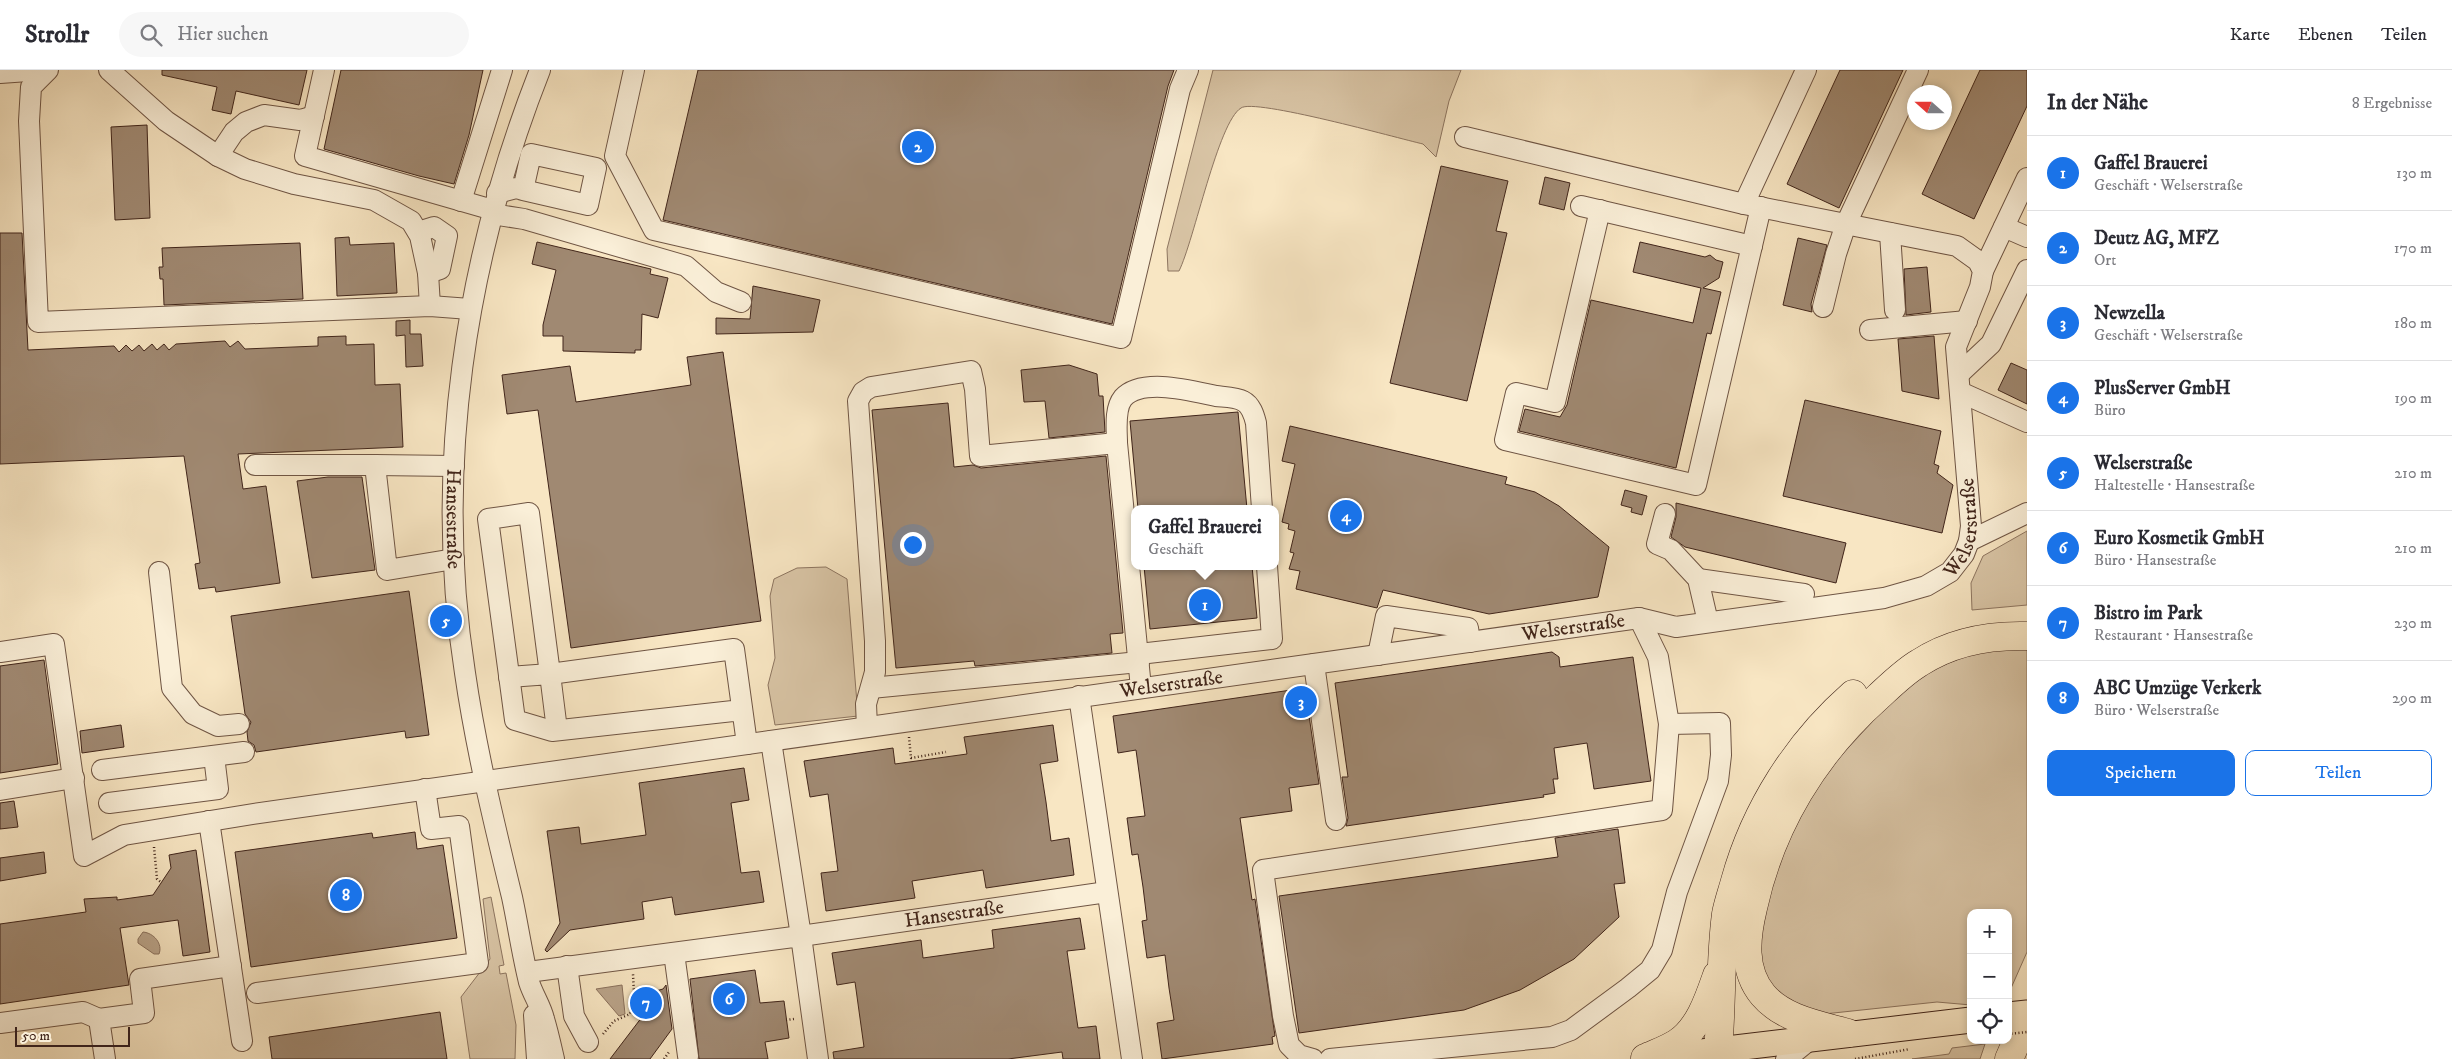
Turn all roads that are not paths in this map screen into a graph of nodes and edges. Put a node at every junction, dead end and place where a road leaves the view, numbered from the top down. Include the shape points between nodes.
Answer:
1 (42, 70) edge
2 (48, 70) edge
3 (109, 70) edge
4 (324, 70) edge
5 (502, 70) edge
6 (540, 70) edge
7 (634, 70) edge
8 (1188, 70) edge
9 (1806, 70) edge
10 (1918, 70) edge
11 (0, 73) edge
12 (314, 116) junction
13 (1465, 137) dead end
14 (218, 156) junction
15 (2027, 178) edge
16 (523, 190) dead end
17 (461, 201) junction
18 (494, 205) junction
19 (1752, 206) junction
20 (1846, 224) junction
21 (2004, 227) junction
22 (1890, 233) junction
23 (2027, 237) edge
24 (1752, 246) junction
25 (2027, 270) edge
26 (1983, 271) junction
27 (741, 302) dead end
28 (430, 306) junction
29 (1823, 307) dead end
30 (470, 309) junction
31 (1895, 310) dead end
32 (1967, 321) junction
33 (1870, 330) dead end
34 (1959, 383) junction
35 (2027, 422) edge
36 (1117, 443) junction
37 (255, 465) dead end
38 (375, 465) junction
39 (454, 466) junction
40 (1262, 505) edge
41 (1664, 514) dead end
42 (2027, 514) edge
43 (1969, 541) junction
44 (454, 559) junction
45 (1267, 570) edge
46 (159, 572) dead end
47 (1698, 579) junction
48 (1804, 594) dead end
49 (1639, 618) junction
50 (2027, 618) edge
51 (1708, 622) junction
52 (2027, 636) edge
53 (1470, 642) junction
54 (0, 652) edge
55 (1378, 654) junction
56 (1139, 658) junction
57 (1314, 664) junction
58 (550, 674) junction
59 (509, 677) junction
60 (872, 688) junction
61 (1141, 688) junction
62 (1079, 696) junction
63 (742, 710) junction
64 (239, 724) dead end
65 (1669, 724) junction
66 (867, 727) junction
67 (557, 730) junction
68 (771, 741) junction
69 (746, 744) junction
70 (244, 752) dead end
71 (214, 756) junction
72 (102, 770) dead end
73 (74, 778) junction
74 (484, 780) junction
75 (425, 789) junction
76 (0, 790) edge
77 (109, 803) dead end
78 (1336, 820) dead end
79 (209, 821) junction
80 (1108, 892) junction
81 (801, 936) junction
82 (1735, 952) junction
83 (674, 953) junction
84 (231, 966) junction
85 (566, 966) junction
86 (530, 981) junction
87 (257, 993) dead end
88 (2027, 1013) edge
89 (2012, 1015) edge
90 (2027, 1018) edge
91 (99, 1019) junction
92 (1967, 1020) edge
93 (0, 1023) edge
94 (1848, 1033) junction
95 (1812, 1038) junction
96 (593, 1040) road end
97 (242, 1041) dead end
98 (1728, 1054) edge
99 (688, 1056) dead end
100 (104, 1059) edge
101 (537, 1059) edge
102 (554, 1059) edge
103 (818, 1059) edge
104 (1132, 1059) edge
105 (1313, 1059) edge
106 (1330, 1059) edge
107 (1644, 1059) edge
108 (1786, 1059) edge
109 (2009, 1059) edge

1 - 11 street
2 - 28 street via 31,87 29,121 38,322
3 - 14 street via 166,121
4 - 12 street
5 - 17 street
6 - 18 street, Hansestraße
7 - 8 street via 615,156 654,230 1121,338 1180,89
9 - 19 street
10 - 20 street
12 - 14 street via 300,120 264,115 246,122 234,132
12 - 17 street via 305,156
13 - 19 street
14 - 28 street via 245,169 294,184 374,200 411,221 418,232 428,274
15 - 21 street, Welserstraße
16 - 18 street via 516,188
17 - 18 street
18 - 27 street via 524,219 686,266 716,292
18 - 30 street, Hansestraße
19 - 20 street
19 - 24 street
20 - 22 street
20 - 29 street
21 - 23 street
21 - 26 street, Welserstraße
22 - 26 street via 1957,246 1978,261
22 - 31 street
24 - 24 street via 1590,208 1555,402 1516,393 1504,440 1696,485
25 - 34 street via 1991,344
26 - 32 street, Welserstraße
28 - 30 street
30 - 39 street, Hansestraße via 456,420
32 - 33 street
32 - 34 street, Welserstraße via 1956,347
34 - 35 street
34 - 43 street, Welserstraße via 1971,526
36 - 40 street via 1118,411 1122,399 1131,391 1174,387 1242,401 1253,411 1256,423
36 - 56 street
36 - 60 street via 980,456 971,371 871,387 864,392 858,401 875,641
37 - 38 street
38 - 39 street
38 - 44 street via 386,570
39 - 44 street, Hansestraße
41 - 47 street via 1657,544 1671,550
42 - 43 street
43 - 51 street, Welserstraße via 1964,554 1950,572 1926,586 1884,598
44 - 74 street, Hansestraße via 460,636
45 - 56 street via 1272,639
46 - 64 street via 172,688 193,714 218,726
47 - 48 street
47 - 51 street
49 - 51 street, Welserstraße via 1676,627
49 - 53 street, Welserstraße
49 - 65 street via 1658,657
50 - 82 highway via 1978,624 1911,650 1891,662 1851,696 1815,732 1785,772 1745,847 1726,913
52 - 82 highway via 1990,637 1944,650 1919,662 1855,718 1802,785 1779,828 1757,888 1748,931
53 - 55 street, Welserstraße
53 - 55 street via 1468,628 1386,616
54 - 73 street via 54,644
55 - 57 street, Welserstraße
56 - 60 street
56 - 61 street
57 - 61 street, Welserstraße
57 - 78 street
58 - 59 street
58 - 59 street via 529,513 488,519
58 - 63 street via 734,649
58 - 67 street
59 - 67 street via 515,720
60 - 66 street via 866,704
61 - 62 street, Welserstraße
62 - 66 street, Welserstraße
62 - 80 street
63 - 67 street
63 - 69 street
65 - 105 street via 1662,810 1263,870 1289,1044 1299,1055
65 - 106 street via 1720,723 1721,755 1718,781 1677,892 1662,950 1650,970 1591,1017 1571,1030 1552,1036
66 - 68 street, Welserstraße
68 - 69 street, Welserstraße
68 - 81 street
69 - 74 street, Welserstraße
70 - 71 street
71 - 72 street
71 - 77 street via 218,789
73 - 76 street
73 - 79 street, Welserstraße via 84,856 124,835
74 - 75 street, Welserstraße
74 - 86 street, Hansestraße
75 - 79 street, Welserstraße
75 - 87 street via 430,829 459,826 478,963
79 - 84 street
80 - 81 street, Hansestraße
80 - 104 street
81 - 83 street, Hansestraße
81 - 103 street
82 - 94 highway via 1748,965 1756,984 1770,1003 1800,1019
82 - 98 highway via 1741,980
82 - 107 highway via 1688,1034
83 - 85 street, Hansestraße
83 - 99 street
84 - 91 street via 140,979 144,1013
84 - 97 street
85 - 86 street, Hansestraße
85 - 96 street via 574,1016
86 - 101 street, Hansestraße
86 - 102 street, Hansestraße
88 - 89 main road
90 - 109 highway
91 - 93 street via 83,1012
91 - 100 street
92 - 94 main road
94 - 95 main road
95 - 98 main road
95 - 108 street
98 - 107 main road

